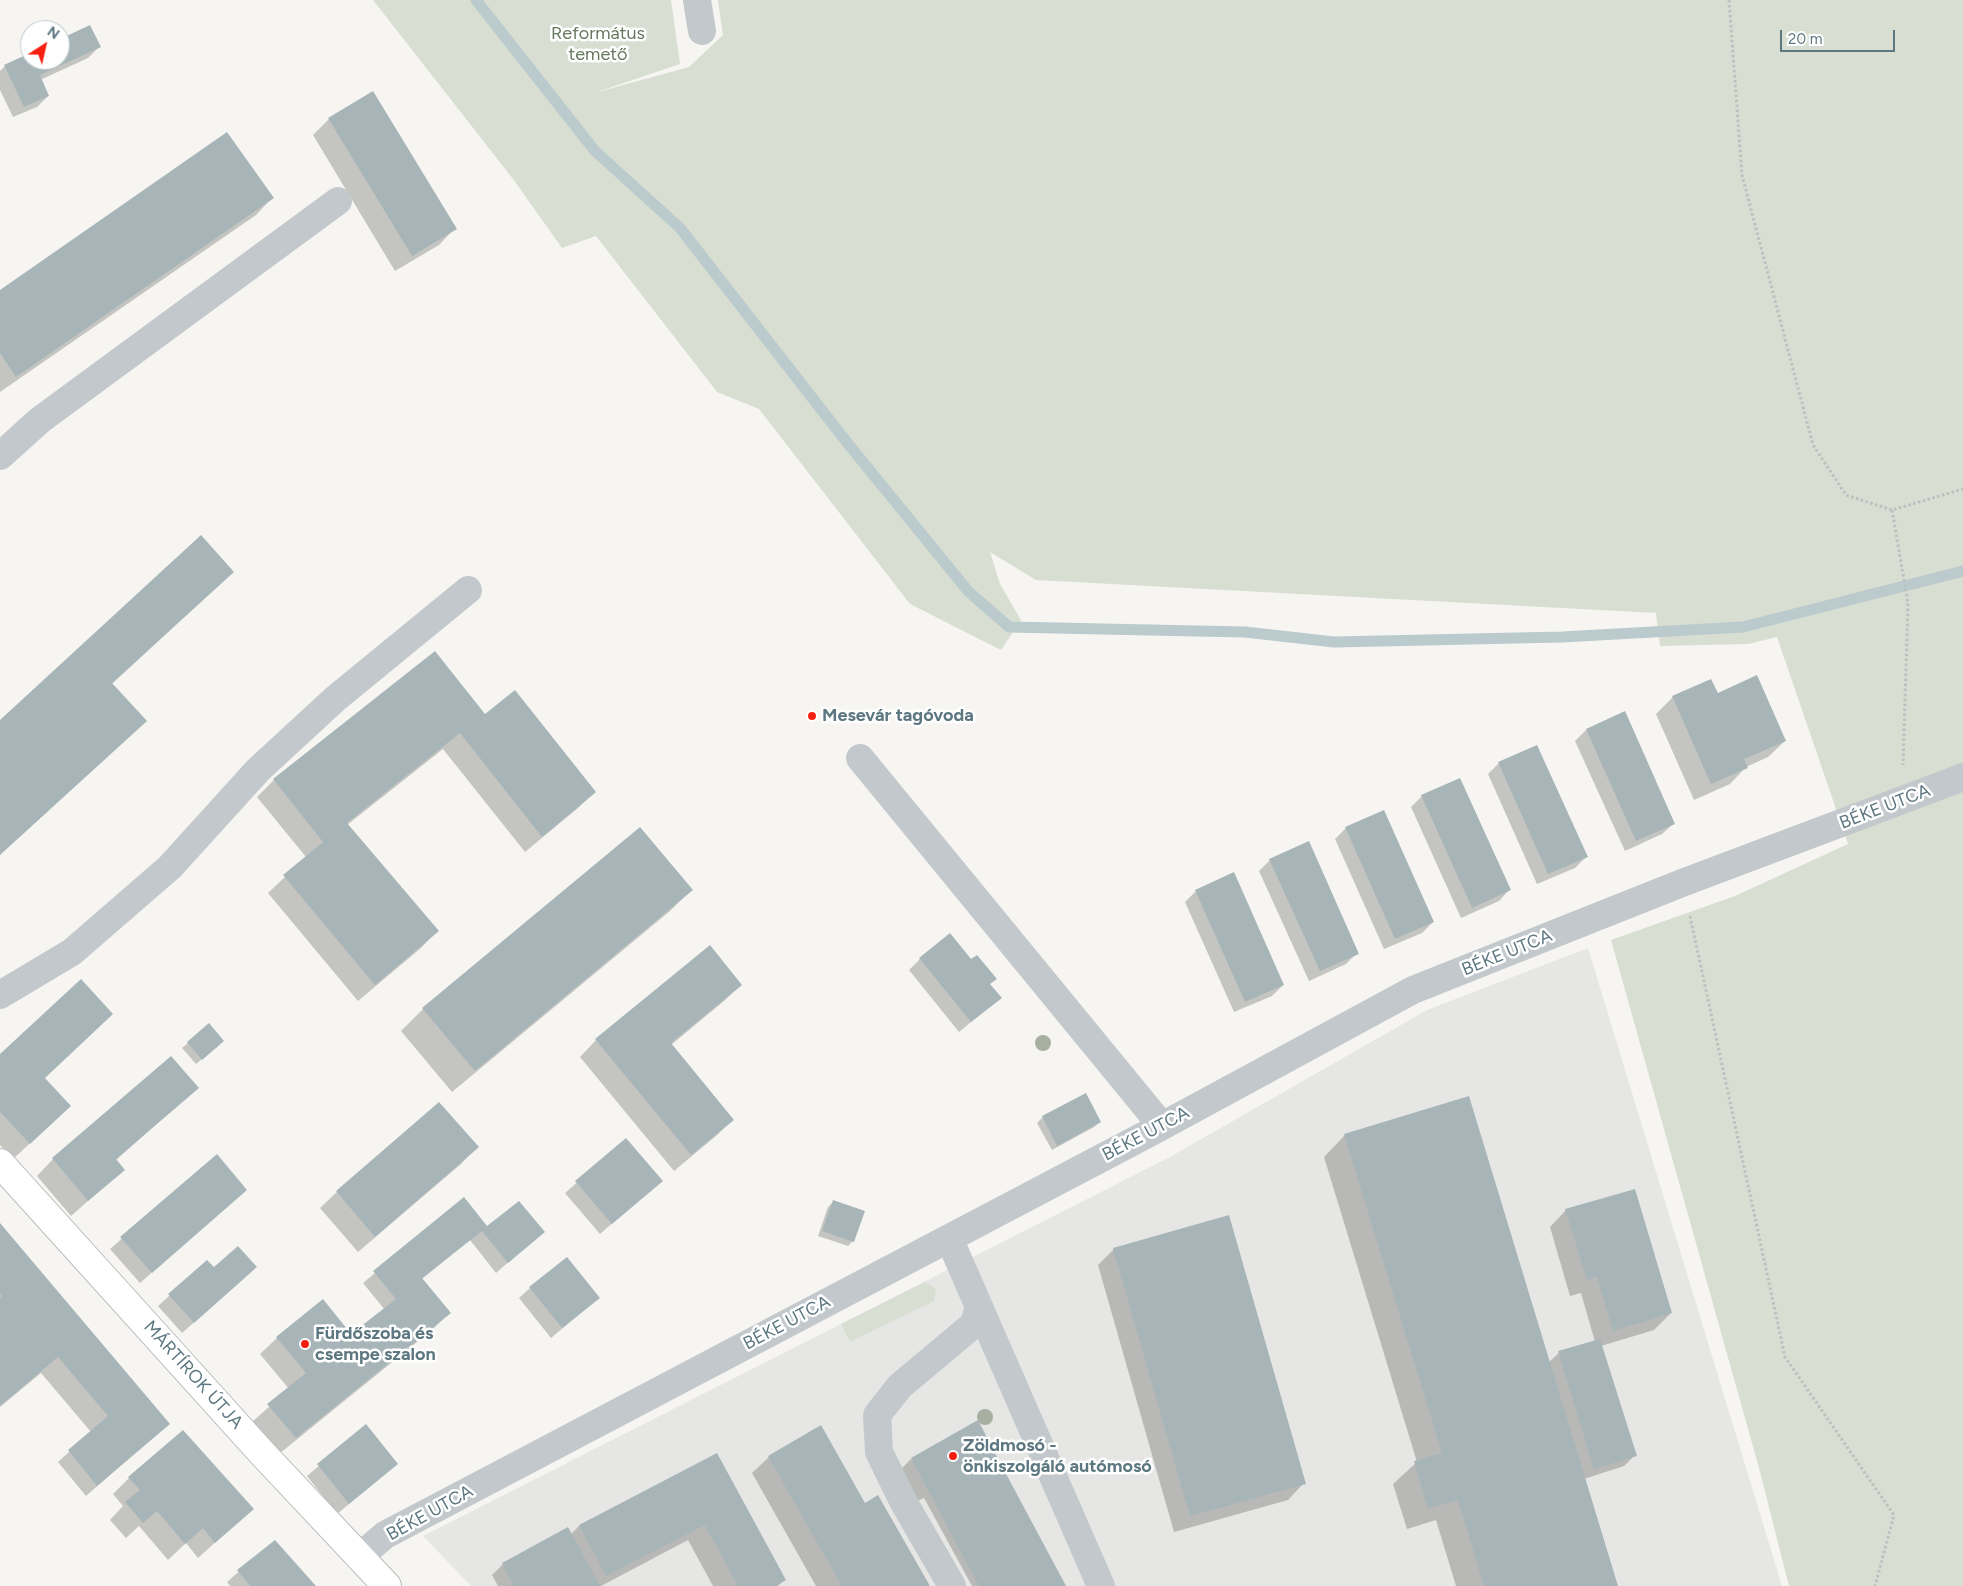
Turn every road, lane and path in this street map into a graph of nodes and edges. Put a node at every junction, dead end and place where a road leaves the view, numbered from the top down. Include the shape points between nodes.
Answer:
1 (697, 0) edge
2 (1729, 0) edge
3 (702, 31) dead end
4 (338, 201) dead end
5 (0, 456) edge
6 (1963, 489) edge
7 (1892, 510) junction
8 (468, 590) dead end
9 (860, 758) dead end
10 (1963, 777) edge
11 (1902, 800) junction
12 (1682, 883) junction
13 (0, 995) edge
14 (1162, 1126) junction
15 (0, 1163) edge
16 (949, 1238) junction
17 (979, 1307) junction
18 (359, 1557) junction
19 (387, 1586) edge
20 (952, 1586) edge
21 (1101, 1586) edge
22 (1876, 1586) edge

1 - 3 street
2 - 7 path via 1742,175 1813,445 1846,495
4 - 5 street via 40,420
6 - 7 path
7 - 11 path via 1908,603
8 - 13 street via 335,699 258,770 170,867 72,952
9 - 14 street
10 - 11 street, BÉKE UTCA
11 - 12 street, BÉKE UTCA
12 - 14 street, BÉKE UTCA via 1413,990
12 - 22 path via 1785,1357 1894,1515
14 - 16 street, BÉKE UTCA
15 - 18 main road, MÁRTÍROK ÚTJA
16 - 17 street
16 - 18 street, BÉKE UTCA via 385,1535
17 - 20 street via 974,1324 900,1386 877,1415 879,1452
17 - 21 street
18 - 19 main road, MÁRTÍROK ÚTJA

